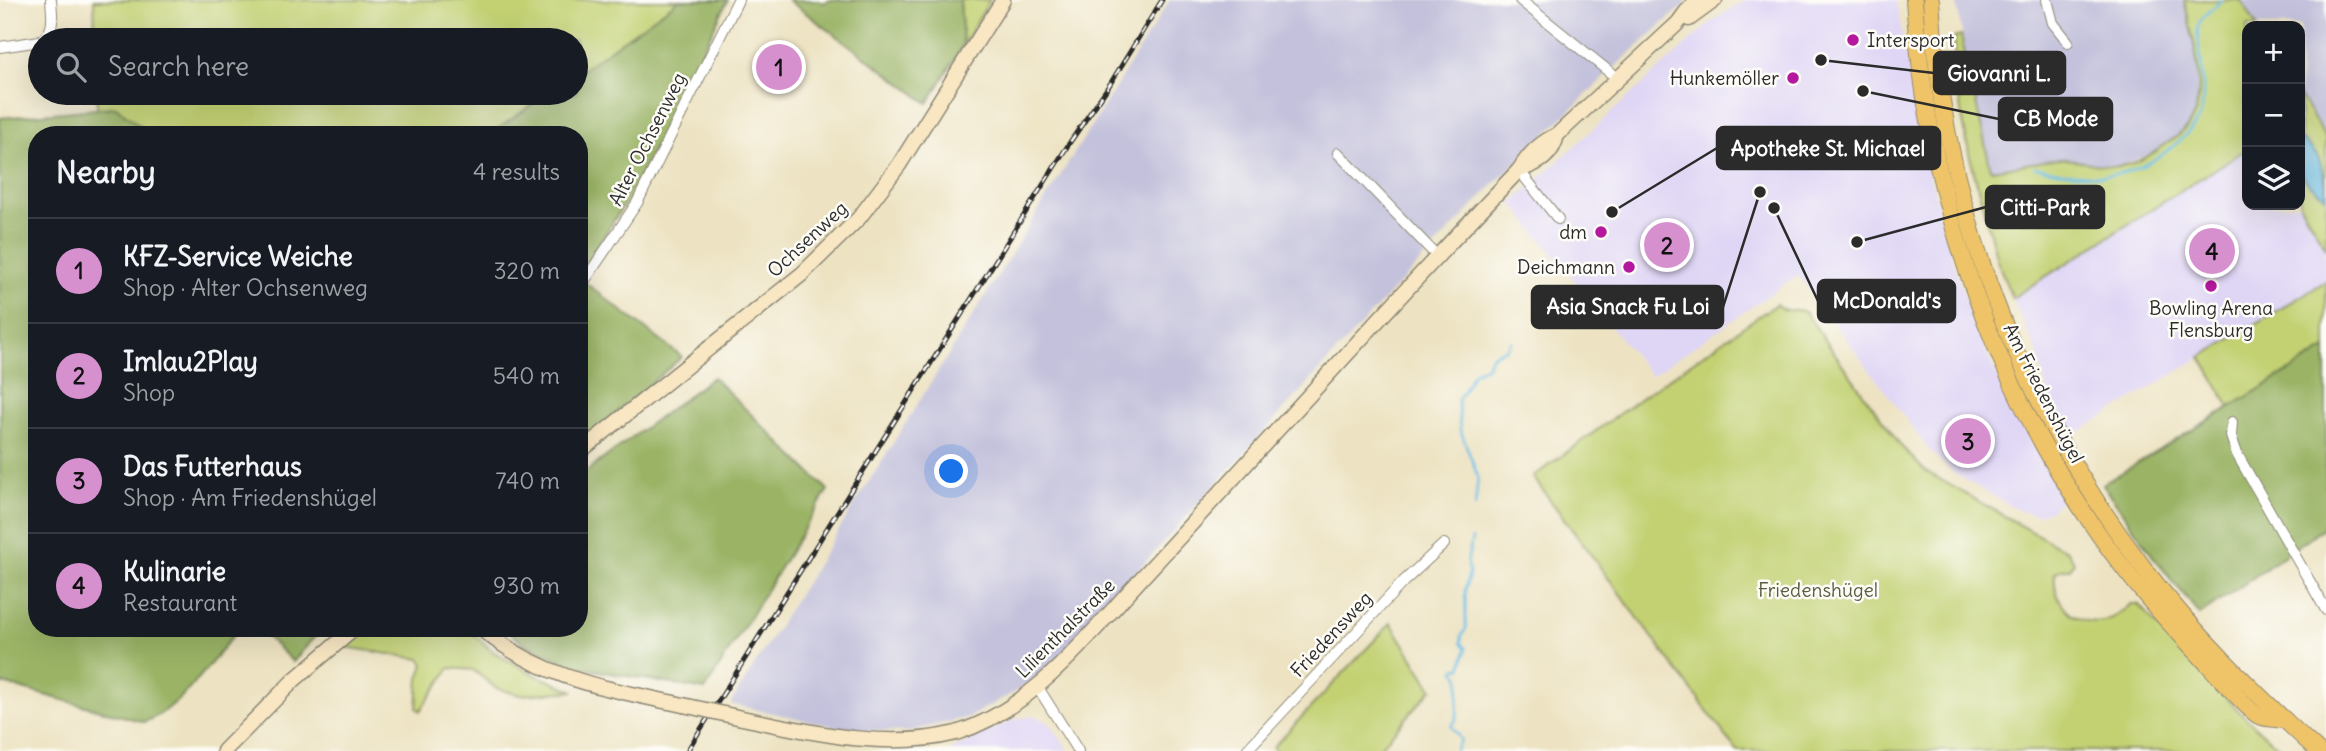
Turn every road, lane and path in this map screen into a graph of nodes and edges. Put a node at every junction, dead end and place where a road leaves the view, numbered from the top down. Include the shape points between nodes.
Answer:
1 (51, 0) edge
2 (738, 0) edge
3 (1003, 0) edge
4 (1520, 0) edge
5 (1914, 0) edge
6 (1931, 0) edge
7 (2047, 0) edge
8 (1707, 2) edge
9 (51, 28) edge
10 (28, 42) edge
11 (2068, 42) dead end
12 (0, 47) edge
13 (1617, 78) junction
14 (1338, 153) dead end
15 (1519, 170) junction
16 (1558, 219) dead end
17 (1437, 256) junction
18 (588, 276) edge
19 (2232, 422) dead end
20 (588, 445) edge
21 (1444, 544) dead end
22 (2326, 610) edge
23 (344, 637) edge
24 (491, 637) edge
25 (1037, 686) junction
26 (2285, 720) junction
27 (224, 751) edge
28 (1078, 751) edge
29 (1246, 751) edge
30 (2318, 751) edge

1 - 9 street
2 - 18 street, Alter Ochsenweg via 637,203
3 - 20 street, Ochsenweg via 900,165 859,218 802,274
4 - 13 street
5 - 26 main road, Am Friedenshügel via 1936,156 1949,208 1985,323 2031,421 2108,547 2174,628 2257,715
6 - 26 main road, Am Friedenshügel via 1947,131 1970,226 2000,318 2049,423 2144,569
7 - 11 street via 2053,23
8 - 13 street, Lilienthalstraße
10 - 12 street
13 - 15 street, Lilienthalstraße via 1558,135 1555,148 1534,166
14 - 17 street
15 - 16 street
15 - 17 street, Lilienthalstraße
17 - 25 street, Lilienthalstraße via 1098,626
19 - 22 street via 2231,436 2238,454
21 - 29 street, Friedensweg
23 - 27 street
24 - 25 street, Lilienthalstraße, bridge via 565,678 839,738 881,743 956,733 988,719
25 - 28 street
26 - 30 main road, Am Friedenshügel

